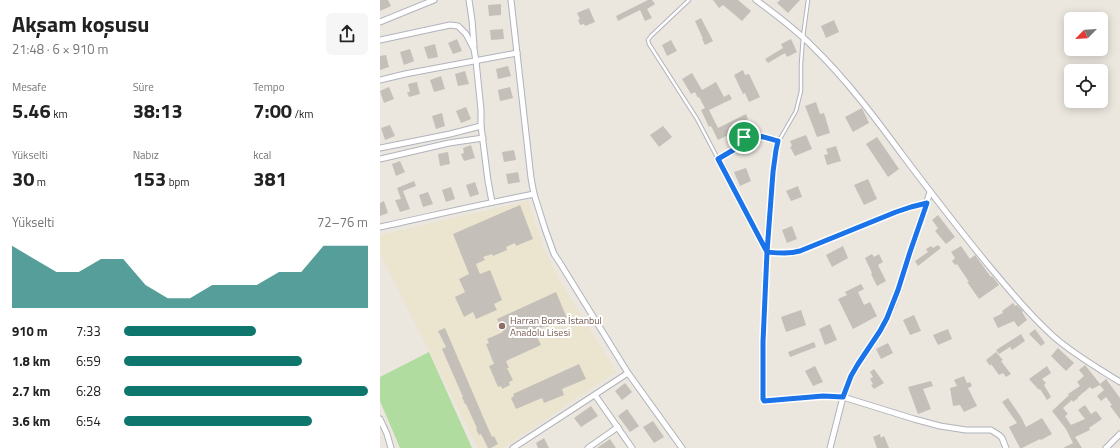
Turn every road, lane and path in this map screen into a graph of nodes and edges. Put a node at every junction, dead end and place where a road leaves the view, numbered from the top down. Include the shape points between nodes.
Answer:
1 (434, 0) edge
2 (469, 0) edge
3 (512, 0) edge
4 (688, 0) edge
5 (756, 0) edge
6 (808, 0) edge
7 (380, 22) edge
8 (803, 37) junction
9 (380, 40) edge
10 (474, 49) junction
11 (517, 53) junction
12 (476, 61) junction
13 (380, 80) edge
14 (481, 126) junction
15 (483, 138) junction
16 (778, 141) junction
17 (380, 148) edge
18 (380, 159) edge
19 (718, 159) junction
20 (930, 192) junction
21 (534, 194) junction
22 (492, 202) junction
23 (927, 203) junction
24 (380, 227) edge
25 (767, 252) junction
26 (628, 373) junction
27 (1120, 382) edge
28 (595, 395) junction
29 (843, 397) junction
30 (380, 419) edge
31 (618, 427) junction
32 (1120, 434) edge
33 (391, 448) edge
34 (513, 448) edge
35 (588, 448) edge
36 (632, 448) edge
37 (682, 448) edge
38 (830, 448) edge
39 (1006, 448) edge
40 (1106, 448) edge

1 - 7 street
2 - 10 street
3 - 11 street
4 - 19 lane via 648,40 697,119
5 - 8 street
6 - 8 lane
8 - 16 lane via 802,91 796,111
8 - 20 street via 860,99
9 - 10 street via 450,25 458,26 466,34
10 - 12 street
11 - 12 street
11 - 21 street
12 - 13 street
12 - 14 street
14 - 15 street
14 - 17 street
15 - 18 street via 449,142
15 - 22 street
16 - 19 lane via 748,135 741,139 735,149
16 - 25 lane
19 - 25 lane
20 - 23 street
20 - 27 street via 1029,312 1066,346
21 - 22 street
21 - 26 street via 554,254
22 - 24 street
23 - 25 lane via 896,212 800,251 781,254
23 - 29 street via 887,318 851,376
25 - 29 lane via 763,342 764,401 823,396
26 - 28 street
26 - 37 street
28 - 31 street
28 - 34 street
29 - 38 street
29 - 39 street via 940,426 991,430 1002,438
30 - 33 street
31 - 35 street
31 - 36 street
32 - 40 street

